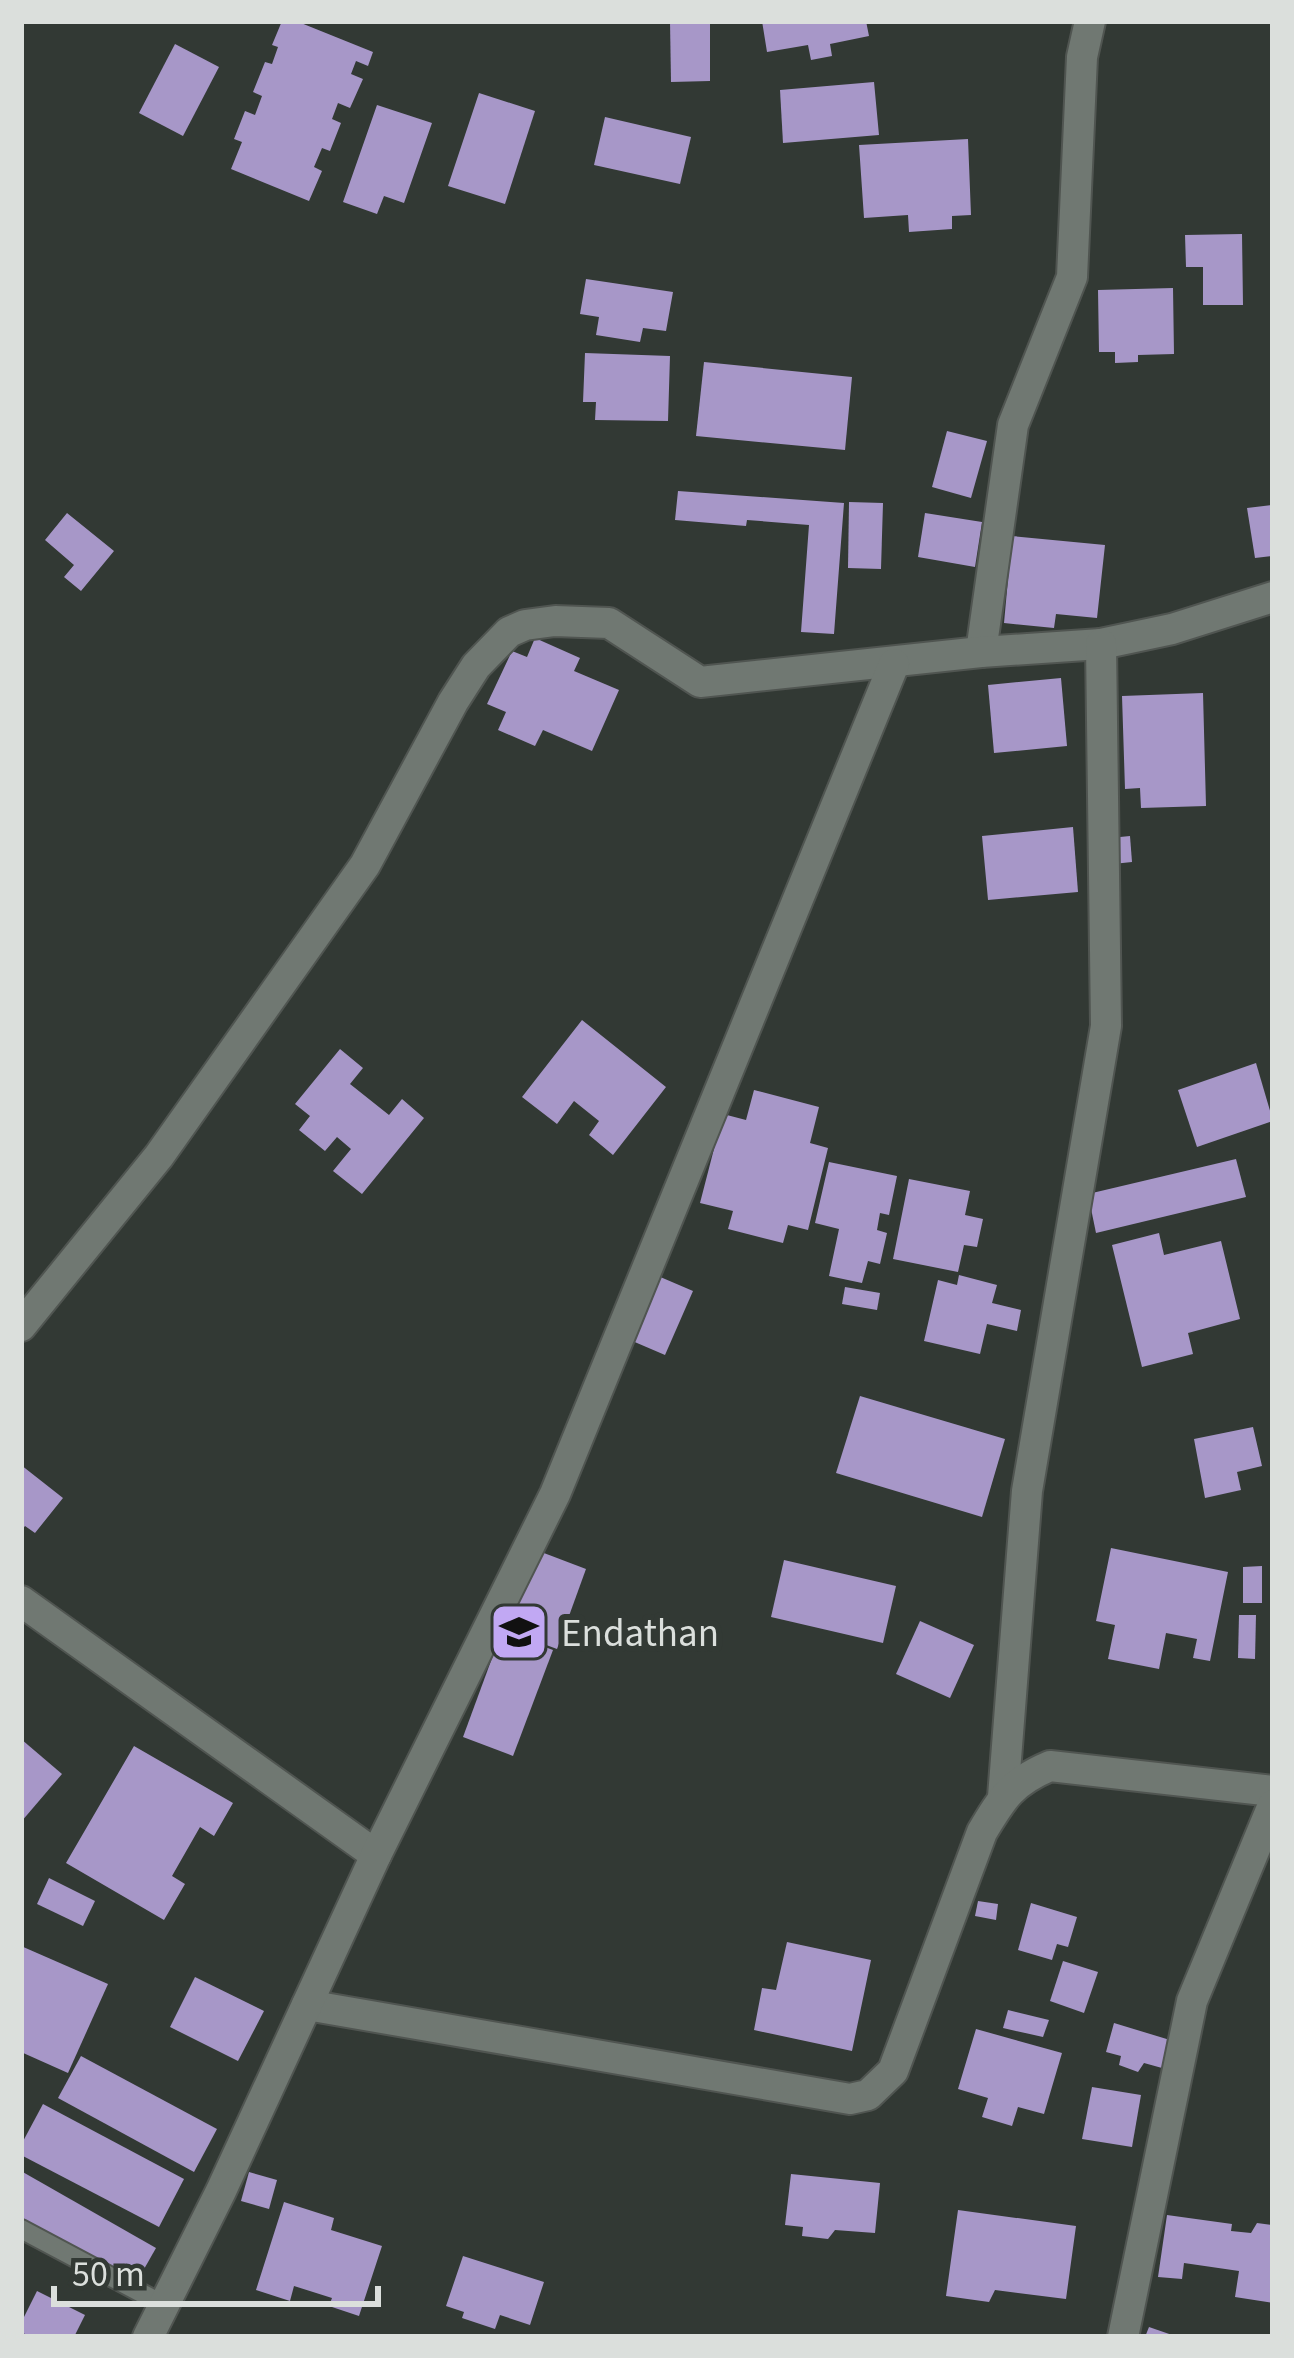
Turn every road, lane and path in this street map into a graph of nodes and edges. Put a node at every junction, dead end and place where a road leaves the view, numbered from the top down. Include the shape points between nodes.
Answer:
1 (1090, 21) edge
2 (1273, 597) edge
3 (1101, 644) junction
4 (981, 652) junction
5 (894, 664) junction
6 (21, 1325) edge
7 (21, 1601) edge
8 (1273, 1791) edge
9 (1003, 1797) junction
10 (1273, 1805) edge
11 (376, 1855) junction
12 (307, 2005) junction
13 (21, 2229) edge
14 (164, 2305) junction
15 (148, 2337) edge
16 (1123, 2337) edge

1 - 4 street via 1072,277 1013,425
2 - 3 street
3 - 4 street
3 - 9 street via 1106,1026 1027,1491
4 - 5 street
5 - 6 street via 700,682 609,623 555,621 509,632 453,702 365,865 159,1156
5 - 11 street via 555,1494
7 - 11 street
8 - 9 street via 1050,1766
9 - 12 street via 982,1832 893,2071 868,2095 850,2099
10 - 16 street via 1192,2001
11 - 12 street
12 - 14 street
13 - 14 lane
14 - 15 street

